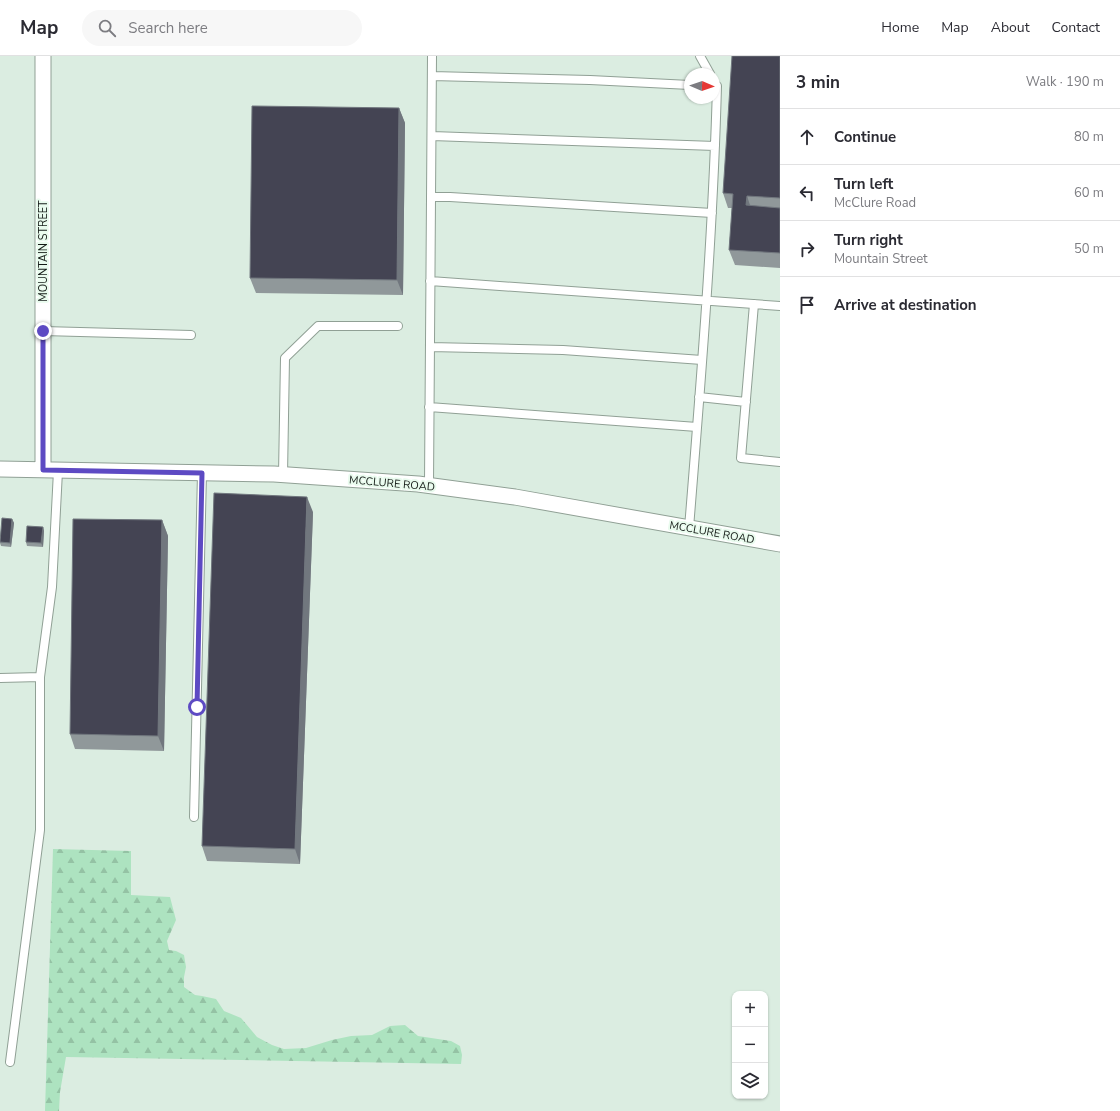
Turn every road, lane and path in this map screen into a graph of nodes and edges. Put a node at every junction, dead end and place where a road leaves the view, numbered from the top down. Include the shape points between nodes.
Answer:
1 (43, 56) edge
2 (432, 56) edge
3 (700, 56) edge
4 (707, 68) edge
5 (432, 76) junction
6 (684, 85) edge
7 (715, 104) edge
8 (432, 136) junction
9 (715, 146) junction
10 (431, 197) junction
11 (712, 213) junction
12 (430, 281) junction
13 (707, 301) junction
14 (754, 304) junction
15 (780, 306) edge
16 (398, 326) dead end
17 (43, 331) junction
18 (191, 335) dead end
19 (430, 347) junction
20 (702, 360) junction
21 (699, 397) junction
22 (746, 402) junction
23 (429, 407) junction
24 (697, 427) junction
25 (780, 462) edge
26 (0, 469) edge
27 (43, 470) junction
28 (58, 471) junction
29 (202, 473) junction
30 (283, 475) junction
31 (429, 485) junction
32 (689, 528) junction
33 (780, 544) edge
34 (40, 677) junction
35 (0, 678) edge
36 (194, 817) dead end
37 (10, 1062) dead end

1 - 17 street, MOUNTAIN STREET
2 - 5 lane
3 - 4 lane
5 - 6 lane
5 - 8 lane
7 - 9 lane
8 - 9 lane
8 - 10 lane
9 - 11 lane
10 - 11 lane
10 - 12 lane
11 - 13 lane
12 - 13 lane
12 - 19 lane
13 - 14 lane
13 - 20 lane
14 - 15 lane
14 - 22 lane
16 - 30 lane via 318,326 285,358
17 - 18 lane
17 - 27 street, MOUNTAIN STREET
19 - 20 lane via 563,350
19 - 23 lane
20 - 21 lane
21 - 22 lane
21 - 24 lane
22 - 25 lane via 741,458
23 - 24 lane
23 - 31 lane
24 - 32 lane
26 - 27 street, MCCLURE ROAD
27 - 28 street, MCCLURE ROAD
28 - 29 street, MCCLURE ROAD
28 - 34 lane via 52,587
29 - 30 street, MCCLURE ROAD
29 - 36 lane
30 - 31 street, MCCLURE ROAD
31 - 32 street, MCCLURE ROAD via 515,497
32 - 33 street, MCCLURE ROAD
34 - 35 lane
34 - 37 lane via 40,830

